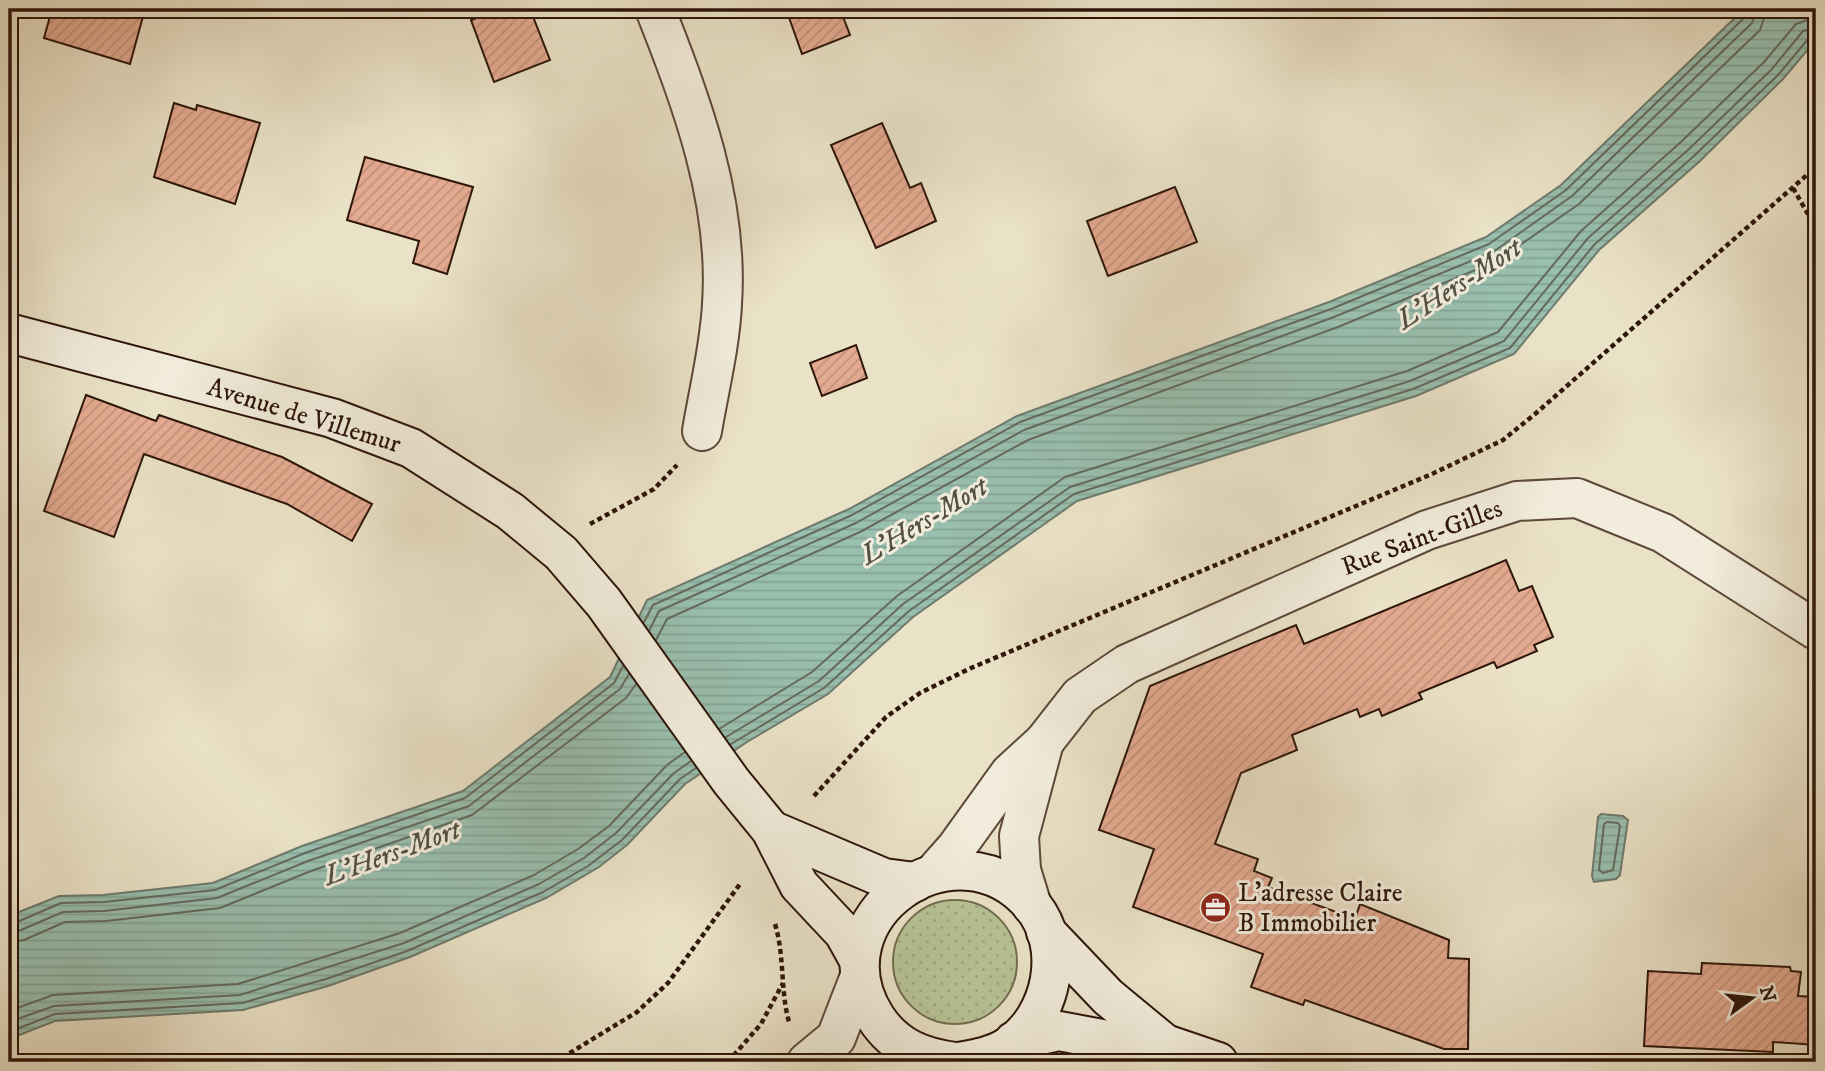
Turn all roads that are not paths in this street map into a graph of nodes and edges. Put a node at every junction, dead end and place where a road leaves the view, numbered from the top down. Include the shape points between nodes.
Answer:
1 (655, 9) edge
2 (9, 332) edge
3 (702, 431) road end
4 (1816, 630) edge
5 (1044, 742) junction
6 (771, 830) junction
7 (924, 878) junction
8 (1039, 919) junction
9 (860, 968) junction
10 (1014, 1041) junction
11 (1165, 1044) junction
12 (800, 1048) edge
13 (936, 1062) edge
14 (1218, 1062) edge

1 - 3 main road via 704,145 721,245 722,304
2 - 6 main road, Avenue de Villemur via 332,418 411,448 510,510 567,560 604,603
4 - 5 main road, Rue Saint-Gilles via 1663,533 1577,498 1517,500 1427,530 1127,664 1080,696
5 - 7 main road via 1010,773 957,848
5 - 8 main road via 1019,836 1021,870
6 - 7 main road, Avenue de Villemur via 884,878
6 - 9 main road, Avenue de Villemur via 799,885 844,933
7 - 8 main road via 961,870 987,874 1012,887
7 - 9 main road via 890,899 871,921
8 - 10 main road via 1051,967 1044,1003 1032,1024
8 - 11 main road via 1108,997
9 - 12 main road via 836,1038
9 - 13 main road via 867,1003 883,1028 904,1048
10 - 11 main road via 1059,1031 1134,1045
10 - 13 main road via 984,1058
11 - 14 main road

